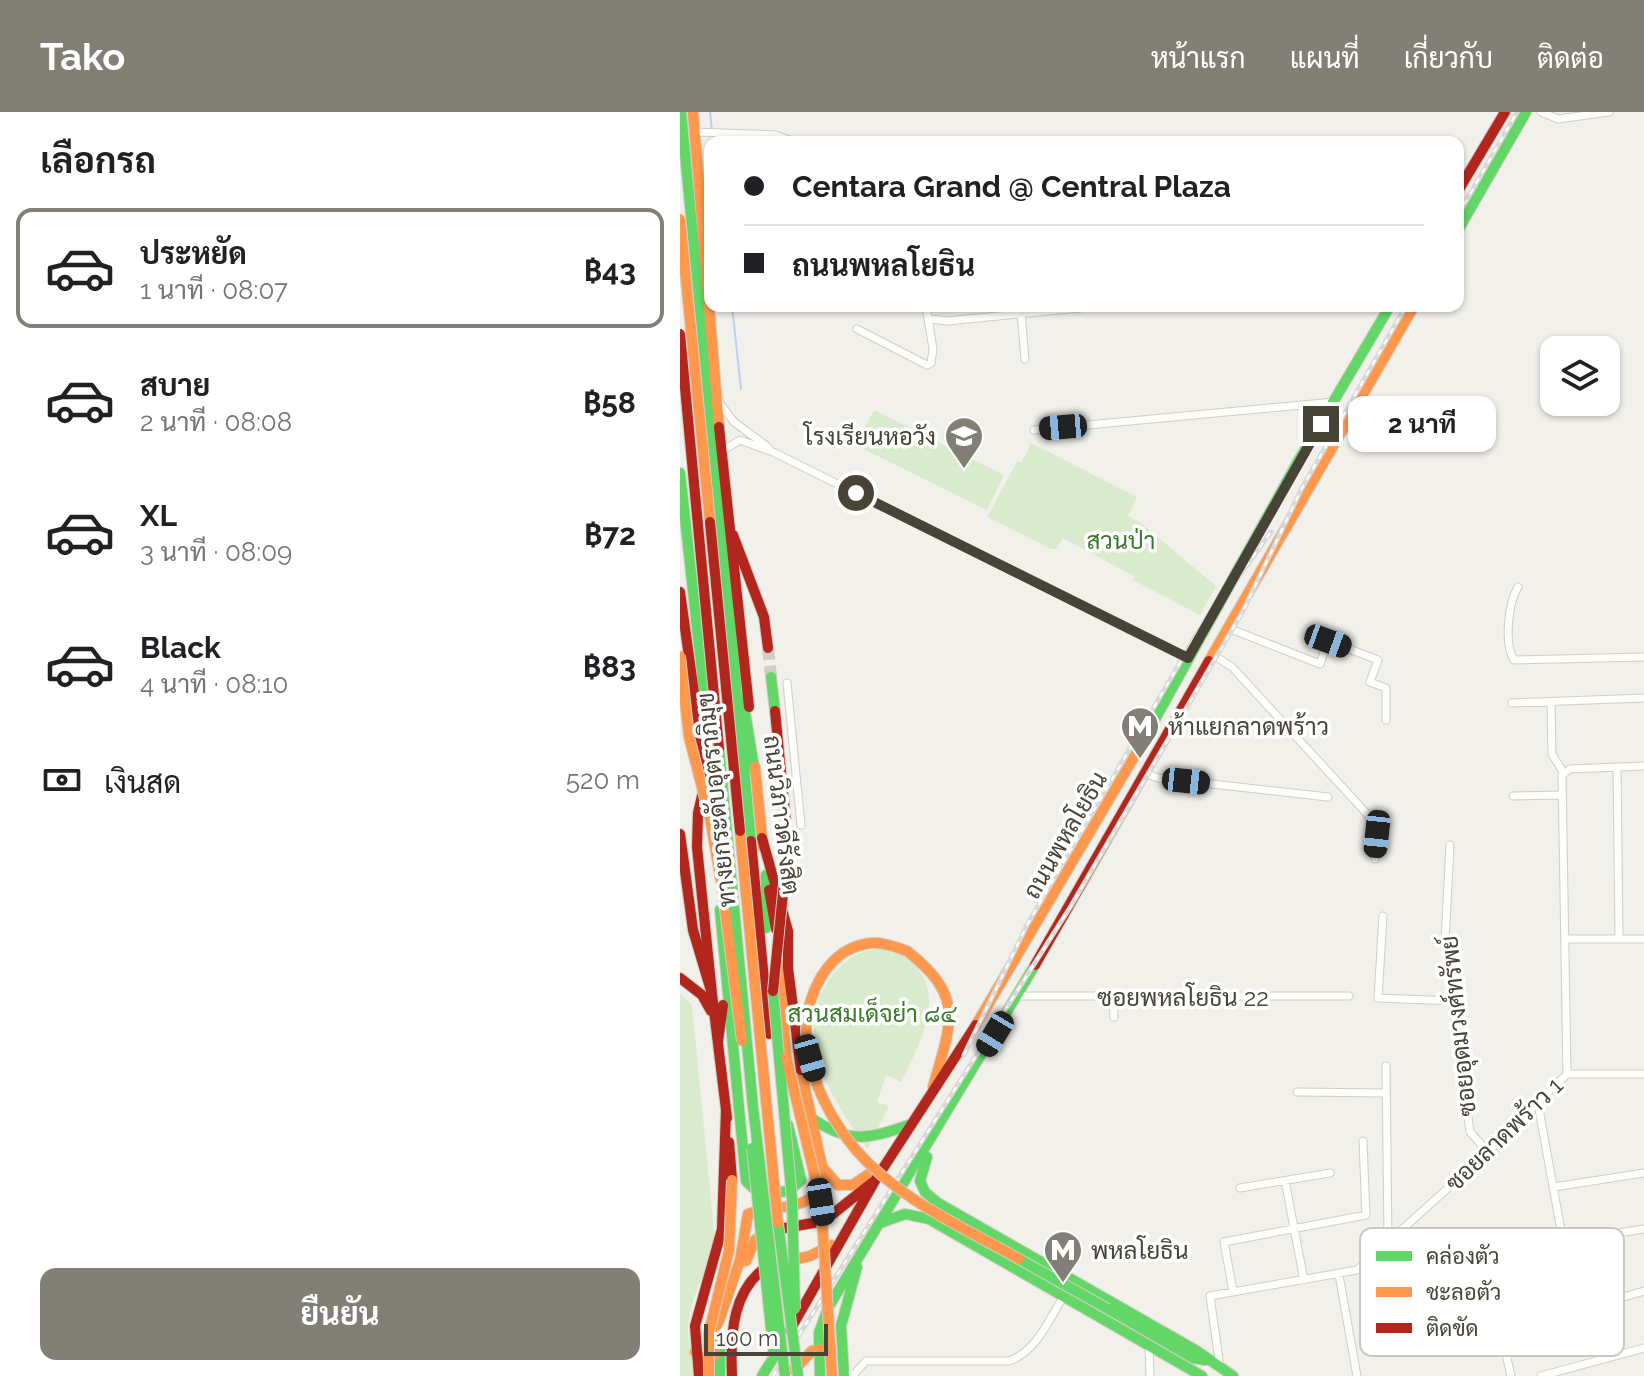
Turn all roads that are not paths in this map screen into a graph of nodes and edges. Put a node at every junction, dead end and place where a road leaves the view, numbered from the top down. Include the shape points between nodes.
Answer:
1 (681, 112) edge
2 (693, 112) edge
3 (1505, 112) edge
4 (1526, 112) edge
5 (1541, 112) edge
6 (1609, 112) edge
7 (695, 132) junction
8 (769, 136) edge
9 (1464, 181) edge
10 (680, 219) edge
11 (1464, 220) edge
12 (704, 245) edge
13 (709, 312) edge
14 (928, 312) edge
15 (1032, 312) edge
16 (1387, 312) edge
17 (1410, 312) edge
18 (1021, 313) junction
19 (930, 319) junction
20 (857, 329) dead end
21 (680, 334) edge
22 (1025, 359) dead end
23 (1358, 362) junction
24 (1375, 371) junction
25 (716, 396) junction
26 (1334, 402) junction
27 (1321, 424) junction
28 (1034, 430) dead end
29 (1339, 434) junction
30 (722, 451) junction
31 (773, 452) junction
32 (680, 473) edge
33 (733, 535) junction
34 (1518, 587) dead end
35 (680, 592) edge
36 (727, 610) junction
37 (1228, 628) junction
38 (768, 648) tunnel mouth
39 (1213, 655) junction
40 (680, 656) edge
41 (1644, 657) edge
42 (1188, 658) junction
43 (771, 677) tunnel mouth
44 (787, 683) dead end
45 (1644, 698) edge
46 (1551, 702) junction
47 (1512, 703) dead end
48 (1386, 720) dead end
49 (711, 757) junction
50 (1644, 766) edge
51 (1617, 767) junction
52 (1563, 772) junction
53 (755, 773) junction
54 (1145, 773) junction
55 (1562, 795) junction
56 (1513, 796) dead end
57 (1328, 797) dead end
58 (801, 825) dead end
59 (680, 834) edge
60 (762, 838) junction
61 (1450, 845) dead end
62 (1375, 859) dead end
63 (766, 875) junction
64 (775, 916) junction
65 (1383, 916) dead end
66 (1565, 939) junction
67 (1619, 939) junction
68 (1644, 939) edge
69 (788, 968) junction
70 (682, 981) edge
71 (726, 984) junction
72 (712, 994) junction
73 (1017, 996) junction
74 (1349, 996) dead end
75 (1113, 998) junction
76 (1454, 1001) junction
77 (715, 1017) junction
78 (1114, 1017) dead end
79 (718, 1041) junction
80 (1386, 1066) dead end
81 (1567, 1074) junction
82 (1644, 1074) edge
83 (1297, 1092) dead end
84 (1386, 1093) junction
85 (929, 1099) junction
86 (1538, 1104) junction
87 (753, 1107) junction
88 (726, 1110) junction
89 (809, 1116) junction
90 (913, 1124) junction
91 (933, 1138) junction
92 (1363, 1141) dead end
93 (1488, 1152) junction
94 (890, 1158) junction
95 (824, 1168) junction
96 (1330, 1173) dead end
97 (1644, 1173) edge
98 (876, 1179) junction
99 (746, 1181) junction
100 (1285, 1181) junction
101 (1554, 1187) junction
102 (1240, 1188) dead end
103 (763, 1209) junction
104 (950, 1210) junction
105 (880, 1223) junction
106 (939, 1225) junction
107 (1388, 1228) edge
108 (1404, 1228) edge
109 (1561, 1228) edge
110 (1644, 1229) edge
111 (1294, 1230) junction
112 (1624, 1232) edge
113 (744, 1234) junction
114 (844, 1235) junction
115 (752, 1245) junction
116 (861, 1254) junction
117 (1360, 1267) edge
118 (1339, 1275) junction
119 (1304, 1280) junction
120 (1233, 1291) junction
121 (1644, 1291) edge
122 (1063, 1297) junction
123 (1624, 1297) edge
124 (794, 1327) junction
125 (840, 1337) junction
126 (1149, 1346) junction
127 (1644, 1348) edge
128 (818, 1350) junction
129 (695, 1352) junction
130 (832, 1352) junction
131 (1624, 1353) edge
132 (1506, 1356) edge
133 (1615, 1356) edge
134 (1205, 1360) junction
135 (1220, 1369) junction
136 (819, 1372) edge
137 (845, 1373) edge
138 (699, 1376) edge
139 (709, 1376) edge
140 (720, 1376) edge
141 (732, 1376) edge
142 (762, 1376) edge
143 (776, 1376) edge
144 (787, 1376) edge
145 (798, 1376) edge
146 (805, 1376) edge
147 (832, 1376) edge
148 (1150, 1376) edge
149 (1202, 1376) edge
150 (1233, 1376) edge
151 (1357, 1376) edge
152 (1511, 1376) edge
153 (1541, 1376) edge

1 - 36 main road, ถนนวิภาวดีรังสิต
2 - 7 main road, ถนนวิภาวดีรังสิต
3 - 9 main road
4 - 11 main road
5 - 6 street via 1558,119
7 - 8 street
7 - 12 main road, ถนนวิภาวดีรังสิต
10 - 124 main road, ทางยกระดับอุตราภิมุข, bridge via 780,1241
13 - 25 main road, ถนนวิภาวดีรังสิต
14 - 19 street
15 - 18 street
16 - 23 main road, ถนนพหลโยธิน
17 - 24 main road, ถนนพหลโยธิน
18 - 19 street
18 - 22 street
19 - 20 street via 933,357 927,365
21 - 87 main road, ทางยกระดับอุตราภิมุข, bridge
23 - 24 main road
23 - 26 main road, ถนนพหลโยธิน
24 - 29 main road, ถนนพหลโยธิน
25 - 30 main road, ถนนวิภาวดีรังสิต
25 - 31 street via 734,422
26 - 27 main road, ถนนพหลโยธิน
26 - 28 street
27 - 29 main road
27 - 42 main road, ถนนพหลโยธิน
29 - 37 main road, ถนนพหลโยธิน
30 - 31 street via 740,440
30 - 33 main road, ถนนวิภาวดีรังสิต
31 - 42 street
32 - 49 main road
33 - 38 main road via 764,617
33 - 53 main road, ถนนวิภาวดีรังสิต
34 - 41 street via 1511,613 1509,652 1514,660
35 - 72 main road via 706,779 697,847
36 - 53 main road
36 - 146 main road, ถนนวิภาวดีรังสิต, bridge
37 - 39 main road, ถนนพหลโยธิน
37 - 48 street via 1320,664 1328,641 1378,660 1370,682 1386,688
39 - 54 main road, ถนนพหลโยธิน
39 - 62 street via 1232,667 1368,815 1377,828
40 - 87 main road, bridge via 689,737 722,886
42 - 85 main road, ถนนพหลโยธิน
43 - 124 main road, bridge via 788,844 772,1000 792,1199
44 - 58 street
45 - 46 street
46 - 47 street
46 - 52 street, ซอยลาดพร้าว 1 via 1554,761
49 - 71 main road
49 - 143 main road, bridge
50 - 51 street
51 - 52 street
51 - 67 street
52 - 55 street, ซอยลาดพร้าว 1
53 - 60 main road, ถนนวิภาวดีรังสิต
54 - 57 street
54 - 73 main road, ถนนพหลโยธิน
55 - 56 street
55 - 66 street, ซอยลาดพร้าว 1
59 - 72 main road via 693,930
60 - 63 main road, ถนนวิภาวดีรังสิต
60 - 69 main road via 788,931
61 - 76 street, ซอยอุดมวงศ์ทรัพย์ via 1445,942
63 - 64 main road, ถนนวิภาวดีรังสิต
63 - 99 main road via 783,1109 801,1180 789,1191 772,1194 753,1190
64 - 69 main road
64 - 147 main road, ถนนวิภาวดีรังสิต, bridge via 791,1092 824,1224
65 - 76 street via 1378,998
66 - 67 street
66 - 81 street, ซอยลาดพร้าว 1
67 - 68 street
69 - 89 main road
70 - 77 main road via 702,995
71 - 79 main road
71 - 99 main road
72 - 77 main road
73 - 75 street, ซอยพหลโยธิน 22
73 - 91 main road, ถนนพหลโยธิน
74 - 75 street, ซอยพหลโยธิน 22
75 - 78 street
76 - 93 street, ซอยอุดมวงศ์ทรัพย์ via 1470,1132
77 - 79 main road
79 - 88 main road
80 - 84 street
81 - 82 street
81 - 86 street, ซอยลาดพร้าว 1
83 - 84 street
84 - 107 street
85 - 90 main road, ถนนพหลโยธิน
85 - 134 main road, bridge via 950,1036 950,1011 941,983 907,951 882,943 852,948 817,981 805,1033 829,1109 866,1160 915,1200 1193,1358
86 - 93 street, ซอยลาดพร้าว 1
86 - 101 street
87 - 144 main road, ทางยกระดับอุตราภิมุข, bridge
88 - 129 main road via 722,1229 698,1311
88 - 139 main road, bridge via 732,1180 727,1262 707,1337
89 - 90 main road via 835,1135 856,1140
89 - 95 main road
90 - 94 main road, ถนนพหลโยธิน
91 - 104 main road via 920,1181 929,1197
91 - 105 main road, ถนนพหลโยธิน
92 - 111 street via 1366,1215
93 - 108 street, ซอยลาดพร้าว 1
94 - 95 main road via 853,1185 832,1181
94 - 98 main road, ถนนพหลโยธิน
95 - 103 main road via 822,1188 810,1204
96 - 100 street
97 - 101 street
98 - 114 main road, ถนนพหลโยธิน
98 - 115 main road via 824,1221 765,1232
99 - 103 main road via 751,1199
100 - 102 street
100 - 111 street
101 - 109 street
103 - 113 main road via 748,1214
104 - 106 main road via 939,1214
104 - 134 main road
105 - 106 main road via 905,1214
105 - 116 main road, ถนนพหลโยธิน
106 - 122 main road
110 - 112 street
111 - 119 street
111 - 120 street via 1224,1242
113 - 115 main road
113 - 129 main road via 716,1330 714,1357 705,1362
114 - 141 main road via 810,1256 758,1271 736,1313
114 - 142 main road, ถนนพหลโยธิน
115 - 140 main road via 724,1314
116 - 125 main road
116 - 128 main road, ถนนพหลโยธิน via 828,1308
117 - 118 street, ซอยลาดพร้าว 1
118 - 119 street, ซอยลาดพร้าว 1
118 - 151 street
119 - 120 street, ซอยลาดพร้าว 1
120 - 135 street via 1210,1296
121 - 123 street
122 - 126 main road
122 - 137 street via 1029,1350 1009,1361 866,1361 854,1374
124 - 145 main road, ทางยกระดับอุตราภิมุข, bridge
125 - 130 main road
125 - 137 main road
126 - 148 street
126 - 149 main road
127 - 131 street
128 - 130 main road
128 - 136 main road, ถนนพหลโยธิน
128 - 144 main road
129 - 138 main road
130 - 136 main road
130 - 137 main road
132 - 152 street
133 - 153 street
134 - 135 main road
135 - 150 main road

